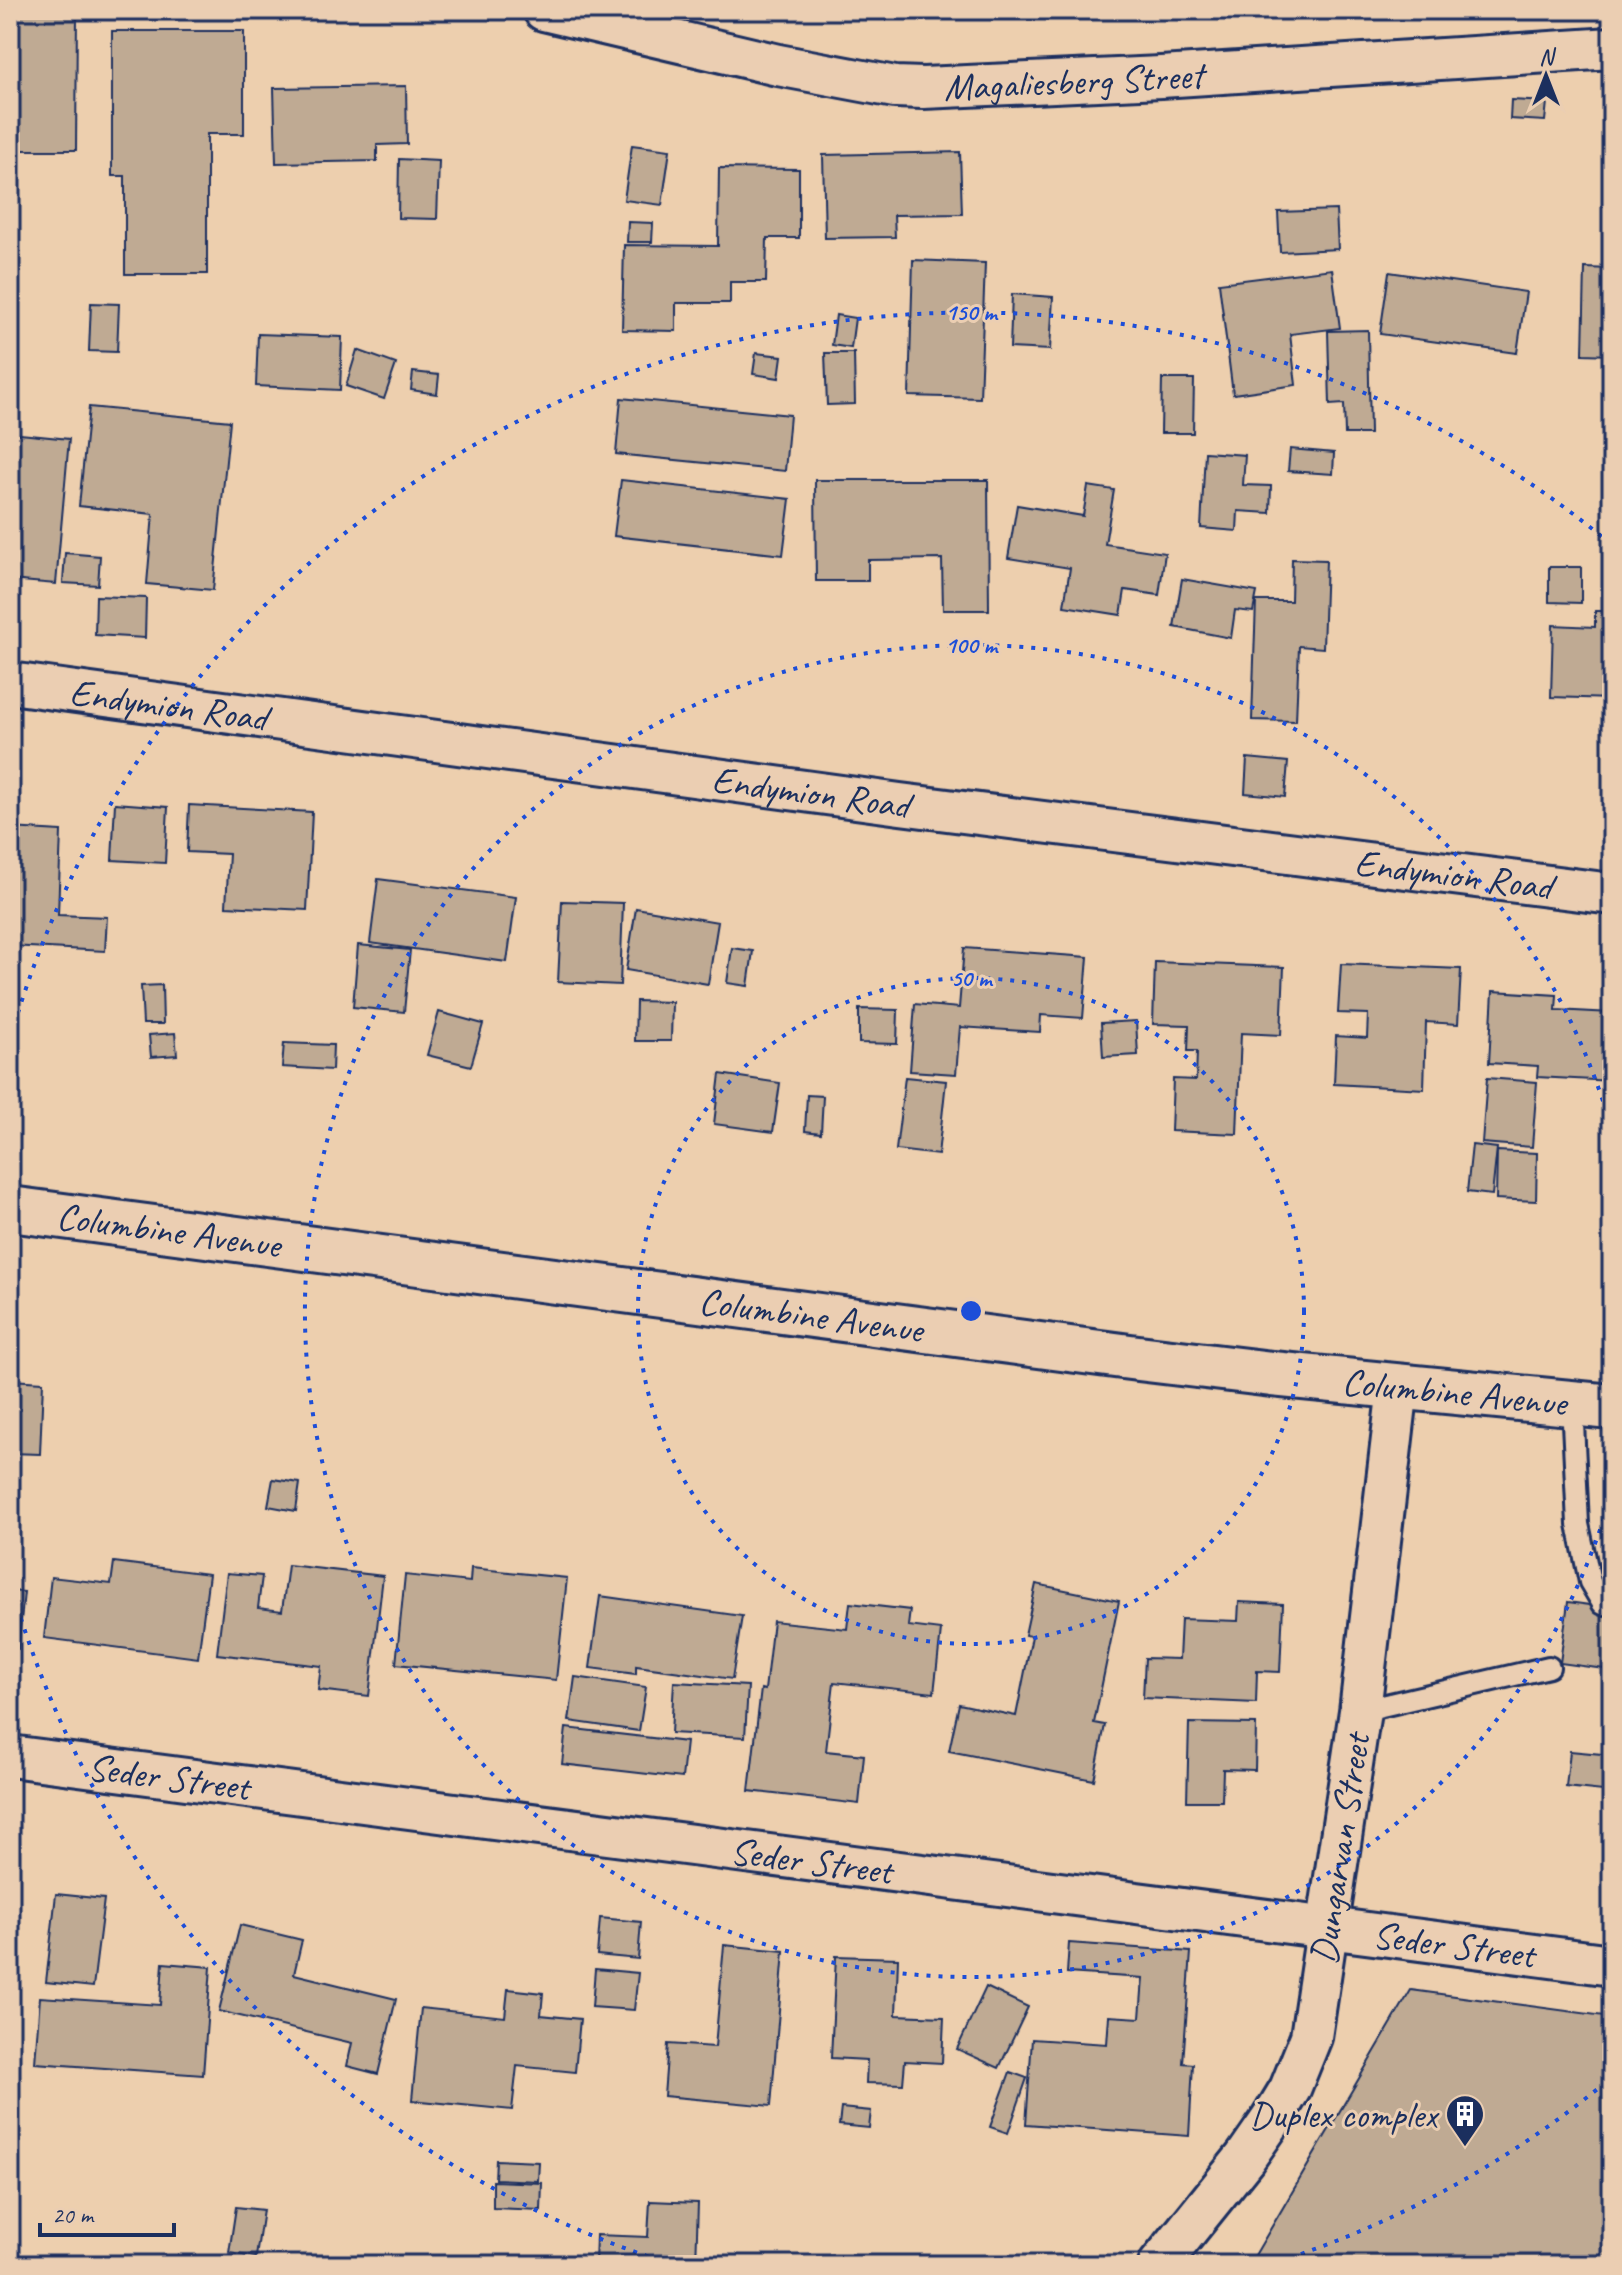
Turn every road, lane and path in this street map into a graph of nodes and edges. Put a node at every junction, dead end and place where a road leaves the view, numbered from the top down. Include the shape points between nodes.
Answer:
1 (544, 10) edge
2 (1612, 48) edge
3 (10, 683) edge
4 (1612, 894) edge
5 (10, 1209) edge
6 (1398, 1387) junction
7 (1592, 1405) edge
8 (1603, 1604) dead end
9 (1549, 1667) dead end
10 (1360, 1711) junction
11 (10, 1756) edge
12 (1329, 1928) junction
13 (1612, 1965) edge
14 (1159, 2265) edge

1 - 2 street, Magaliesberg Street via 778,65 923,88
3 - 4 street, Endymion Road
5 - 6 main road, Columbine Avenue via 1130,1357
6 - 7 main road, Columbine Avenue
6 - 10 street, Dungarvan Street
7 - 8 lane via 1578,1524 1590,1582
9 - 10 lane
10 - 12 street, Dungarvan Street
11 - 12 street, Seder Street
12 - 13 street, Seder Street
12 - 14 street, Dungarvan Street via 1311,2037 1290,2089 1245,2158

